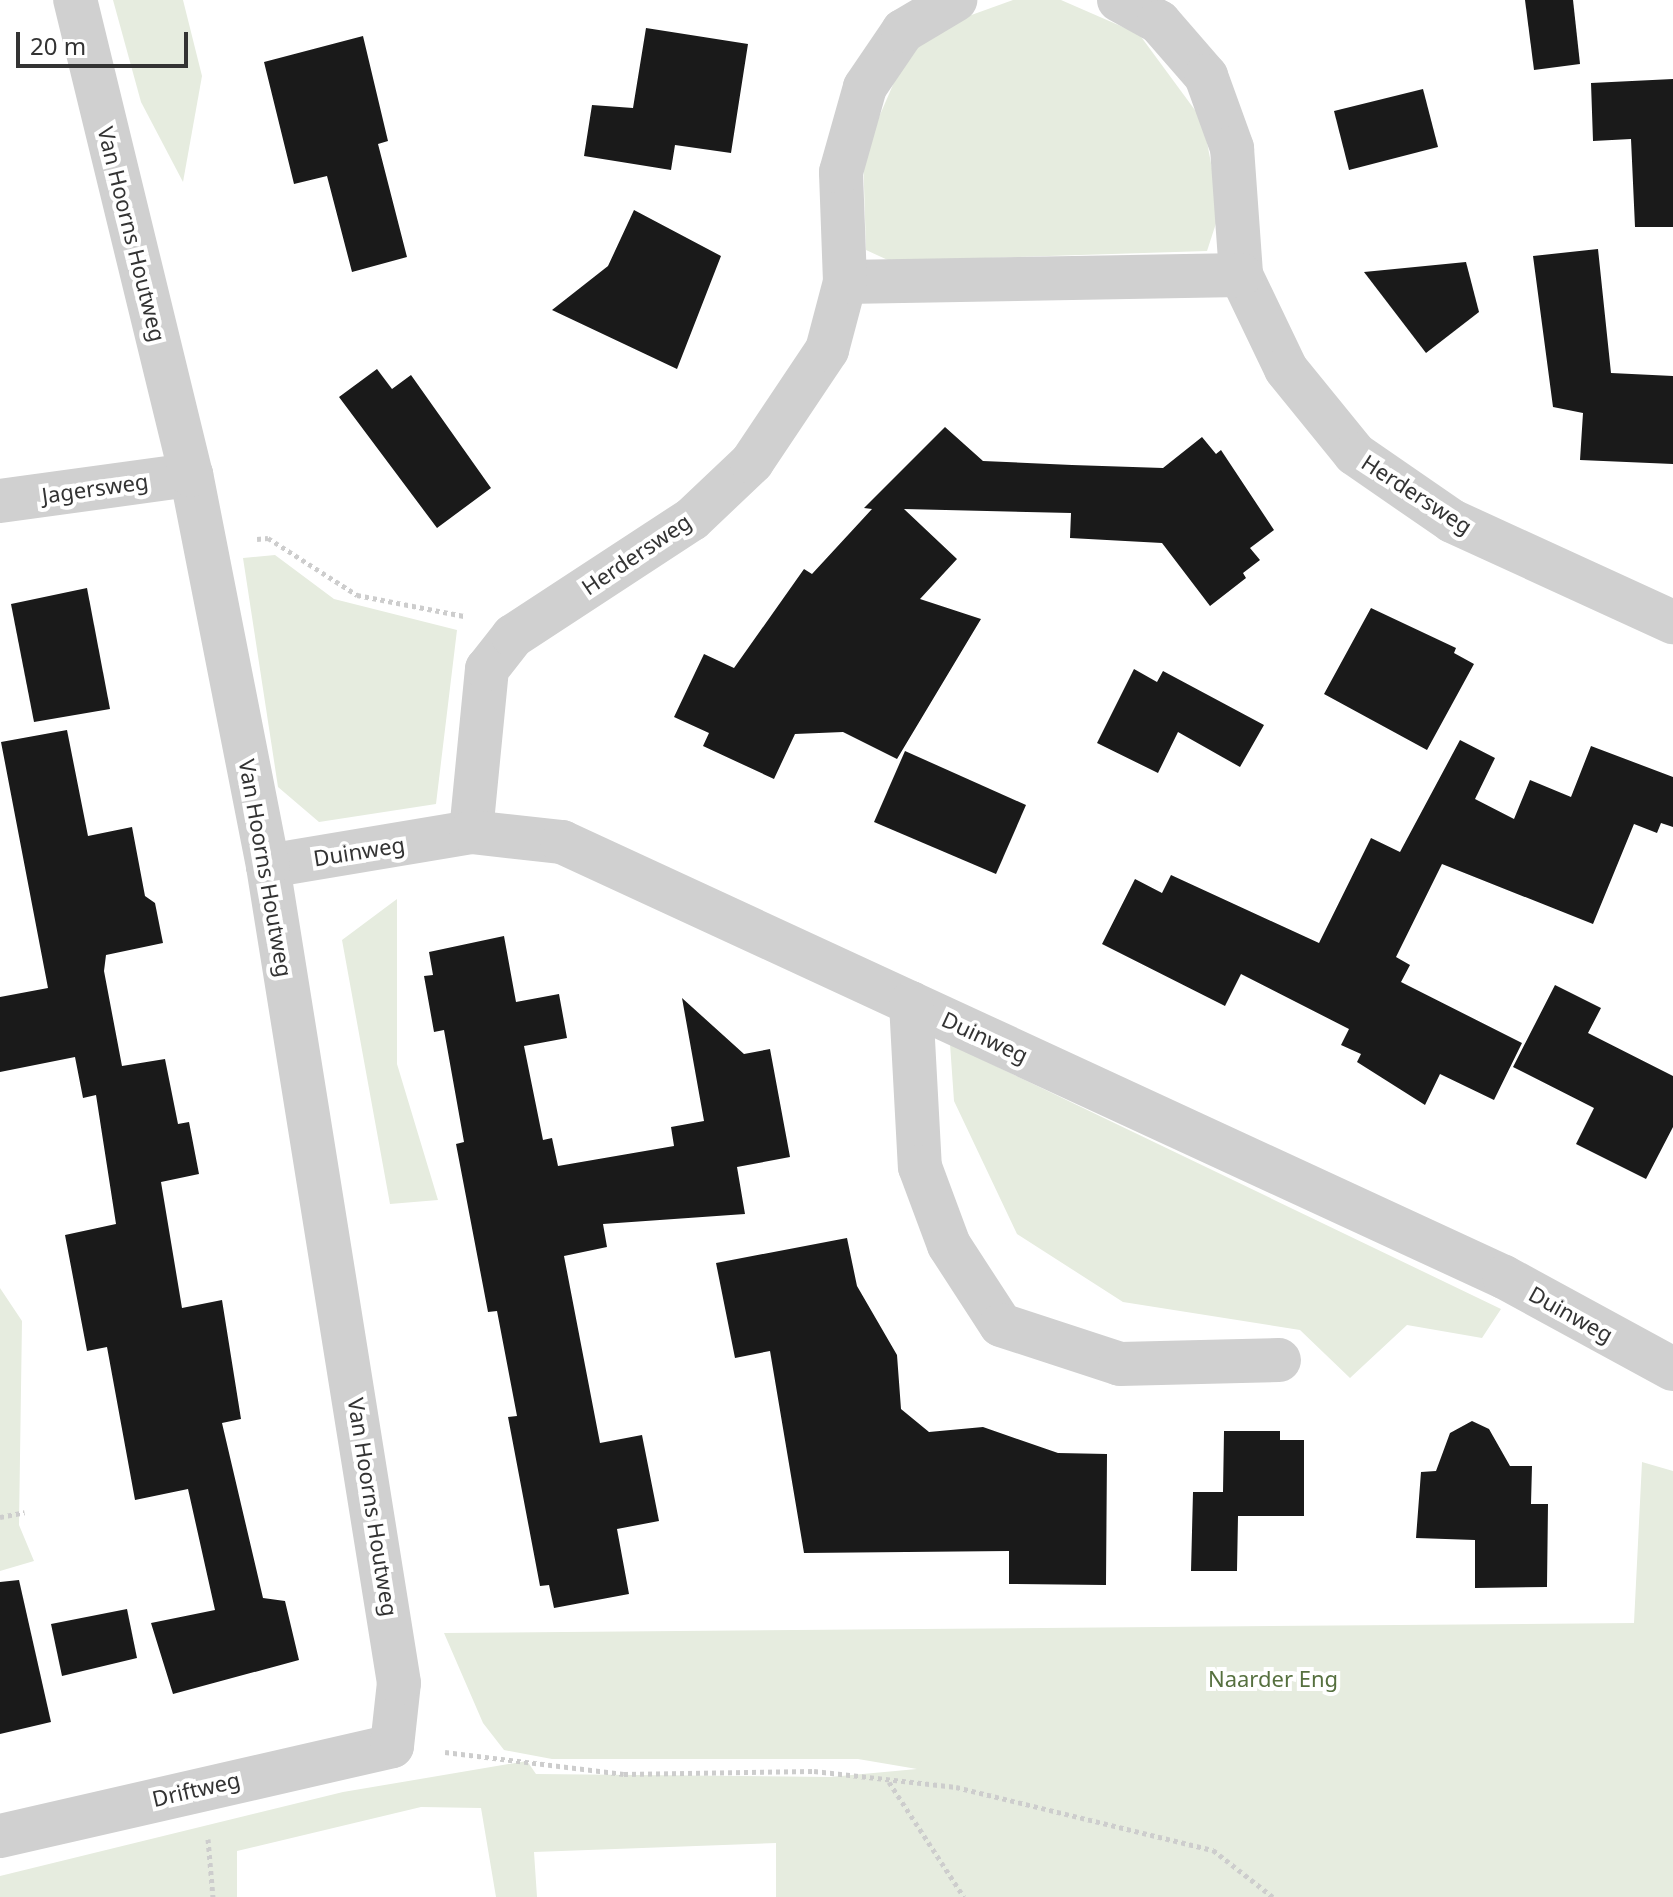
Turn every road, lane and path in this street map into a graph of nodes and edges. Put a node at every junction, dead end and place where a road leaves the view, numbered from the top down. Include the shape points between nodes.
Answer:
1 (75, 0) edge
2 (955, 0) edge
3 (1119, 0) edge
4 (1241, 275) junction
5 (845, 282) junction
6 (191, 475) junction
7 (0, 501) edge
8 (205, 547) junction
9 (1673, 622) edge
10 (513, 636) junction
11 (471, 832) junction
12 (268, 866) junction
13 (911, 1003) junction
14 (1279, 1360) dead end
15 (1673, 1369) edge
16 (25, 1512) dead end
17 (0, 1517) edge
18 (392, 1746) junction
19 (889, 1781) junction
20 (0, 1836) edge
21 (964, 1897) edge
22 (1273, 1897) edge

1 - 6 street, Van Hoorns Houtweg
2 - 5 street, Herdersweg via 903,31 865,87 841,172
3 - 4 street, Herdersweg via 1159,22 1206,76 1232,148
4 - 5 street
4 - 9 street, Herdersweg via 1286,369 1355,454 1452,521
5 - 10 street, Herdersweg via 827,350 752,462 692,519
6 - 7 street, Jagersweg
6 - 8 street, Van Hoorns Houtweg
8 - 10 path via 268,538 357,595 489,621
8 - 12 street, Van Hoorns Houtweg
10 - 11 street, Herdersweg via 487,669
11 - 12 street, Duinweg
11 - 13 street, Duinweg via 562,842
12 - 18 street, Van Hoorns Houtweg via 391,1615 399,1683
13 - 14 street via 920,1167 949,1245 1001,1325 1120,1364
13 - 15 street, Duinweg via 1504,1277
16 - 17 path
18 - 19 path via 624,1774 814,1771
18 - 20 street, Driftweg
19 - 21 path
19 - 22 path via 956,1787 1213,1850

